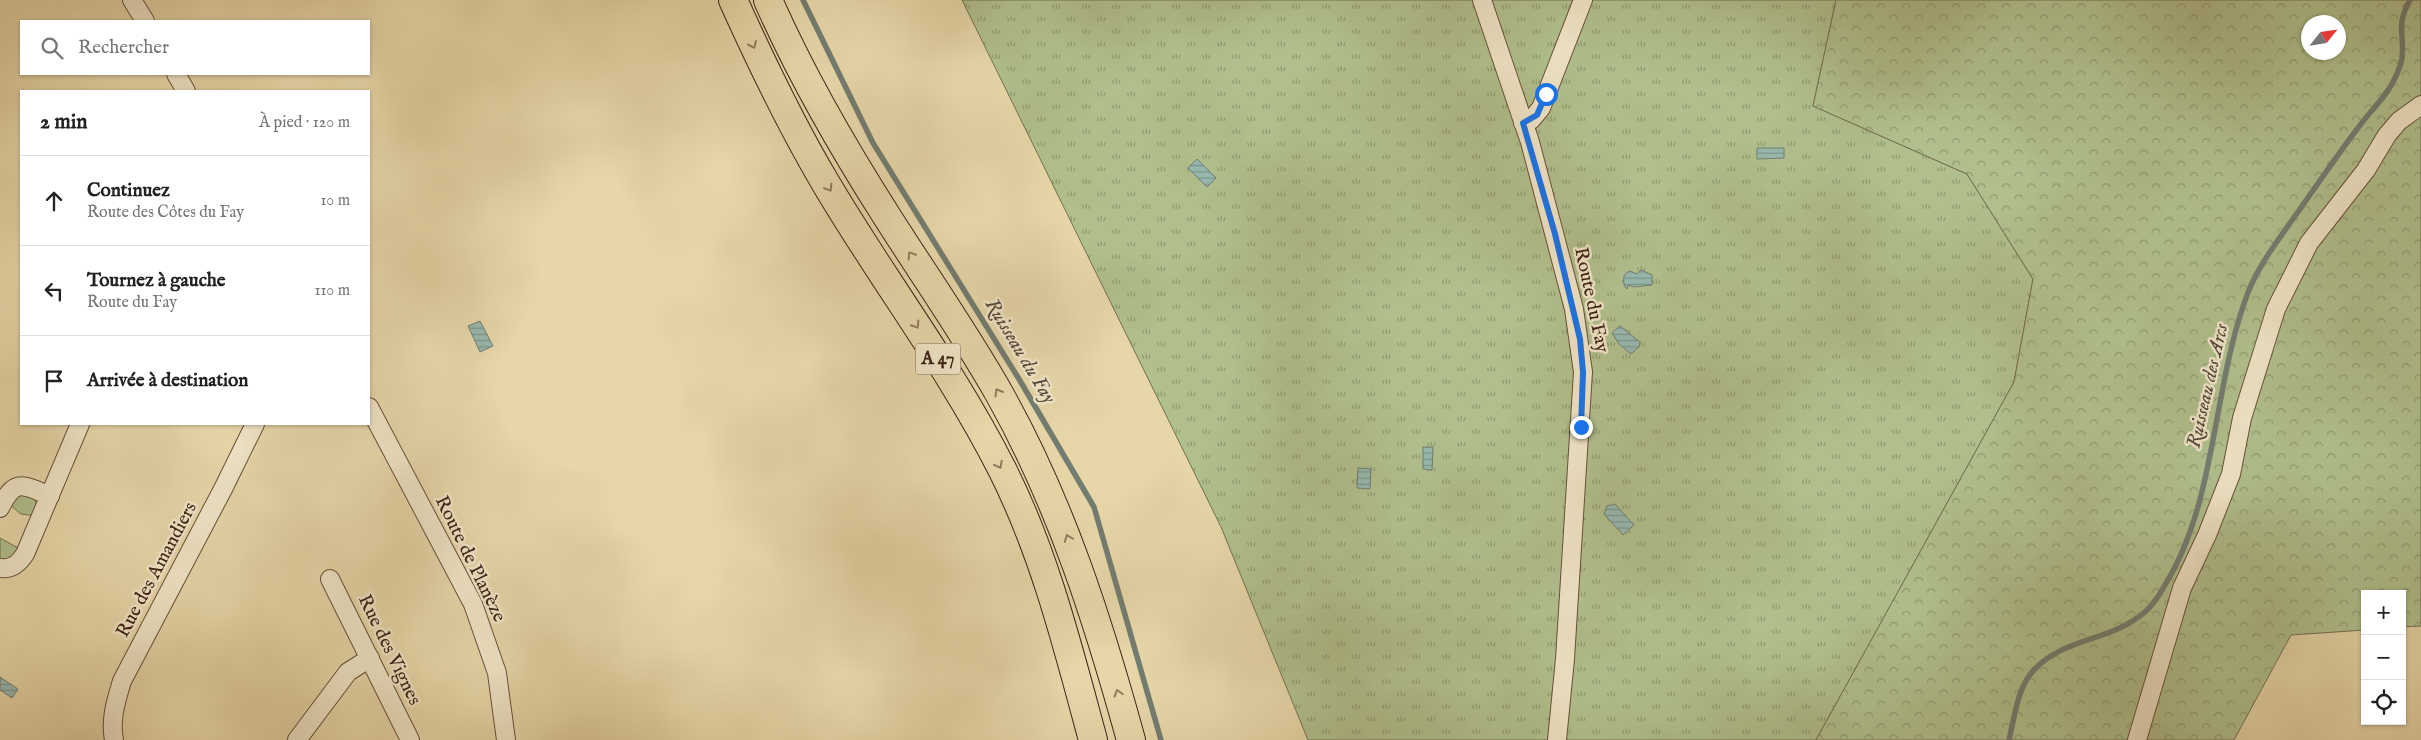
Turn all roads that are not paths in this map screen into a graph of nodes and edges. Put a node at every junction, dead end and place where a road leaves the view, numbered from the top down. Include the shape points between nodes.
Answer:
1 (132, 0) edge
2 (733, 0) edge
3 (768, 0) edge
4 (1482, 0) edge
5 (1583, 0) edge
6 (144, 20) edge
7 (177, 75) edge
8 (185, 90) edge
9 (2421, 105) edge
10 (1523, 123) junction
11 (370, 409) edge
12 (80, 425) edge
13 (256, 425) edge
14 (50, 496) junction
15 (0, 508) edge
16 (0, 568) edge
17 (330, 579) dead end
18 (370, 658) junction
19 (114, 740) edge
20 (297, 740) edge
21 (410, 740) edge
22 (506, 740) edge
23 (1093, 740) edge
24 (1131, 740) edge
25 (1557, 740) edge
26 (2138, 740) edge

1 - 6 street
2 -> 23 highway, A 47 via 771,86 826,183 965,402 1002,469 1031,537 1057,612
24 -> 3 highway, A 47 via 1085,585 1038,466 999,394 836,135 787,44
4 - 10 street, Route du Fay
5 - 10 street via 1541,108 1531,120
7 - 8 street
9 - 26 street via 2399,121 2387,135 2366,170 2308,242 2276,309 2242,418 2231,474 2208,535 2182,588
10 - 25 street, Route du Fay via 1571,300 1583,372
11 - 22 street, Route de Planèze via 473,604 497,674
12 - 14 street
13 - 19 street, Rue des Amandiers via 122,681 114,712
14 - 15 street via 24,485 16,486
14 - 16 street via 19,564
17 - 18 street, Rue des Vignes
18 - 20 street via 348,672
18 - 21 street, Rue des Vignes

